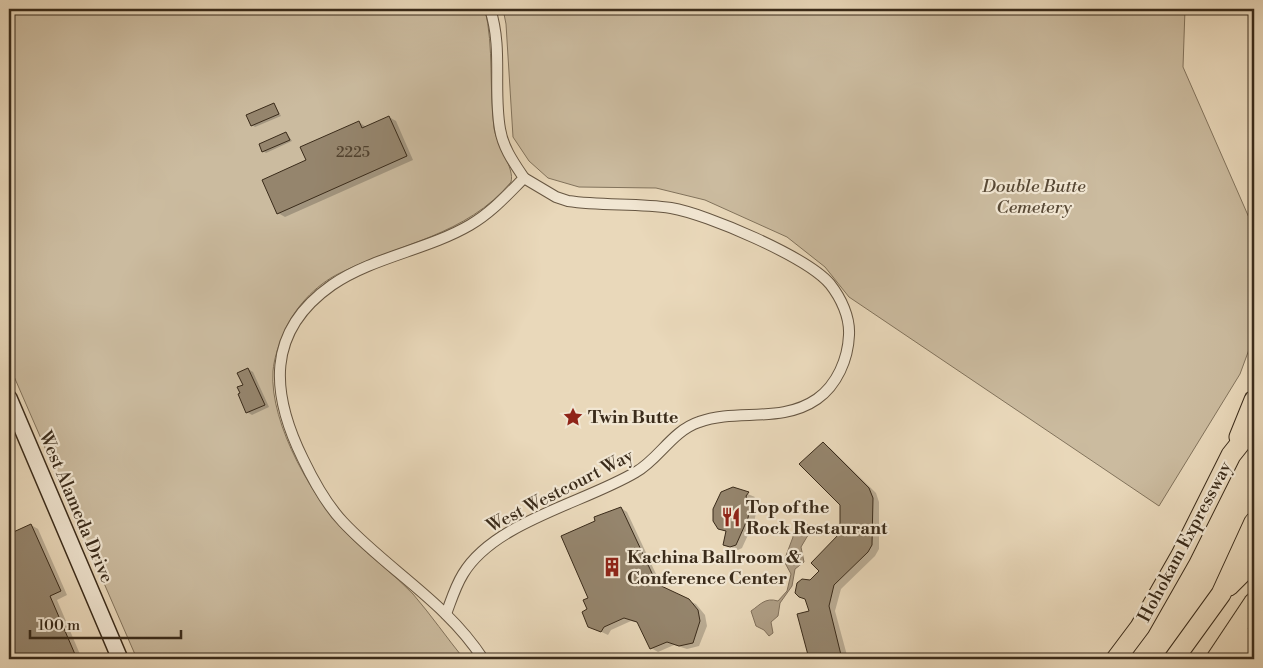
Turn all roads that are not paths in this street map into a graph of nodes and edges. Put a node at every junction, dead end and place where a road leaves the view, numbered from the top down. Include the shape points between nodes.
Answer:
1 (490, 9) edge
2 (524, 178) junction
3 (9, 398) edge
4 (1254, 400) edge
5 (1254, 426) edge
6 (1231, 454) junction
7 (1254, 522) edge
8 (1254, 561) edge
9 (1221, 594) junction
10 (1254, 602) edge
11 (446, 614) junction
12 (1254, 635) edge
13 (120, 659) edge
14 (483, 659) edge
15 (1116, 659) edge
16 (1174, 659) edge
17 (1216, 659) edge
18 (1237, 659) edge

1 - 2 street, West Westcourt Way via 497,47 500,129 507,151
2 - 11 street via 492,210 470,226 361,270 318,295 290,333 281,359 280,394 285,419 326,501 359,538
2 - 11 street, West Westcourt Way via 556,197 568,200 672,208 740,231 804,264 828,283 847,317 849,345 840,372 818,399 782,413 712,419 688,426 636,472 502,537 480,552 465,570
3 - 13 street, West Alameda Drive
4 - 6 highway
5 - 6 highway, Hohokam Expressway
6 - 15 highway, Hohokam Expressway via 1181,555 1140,627
7 - 9 highway
8 - 9 highway
9 - 16 highway
10 - 17 highway
11 - 14 street
12 - 18 highway

